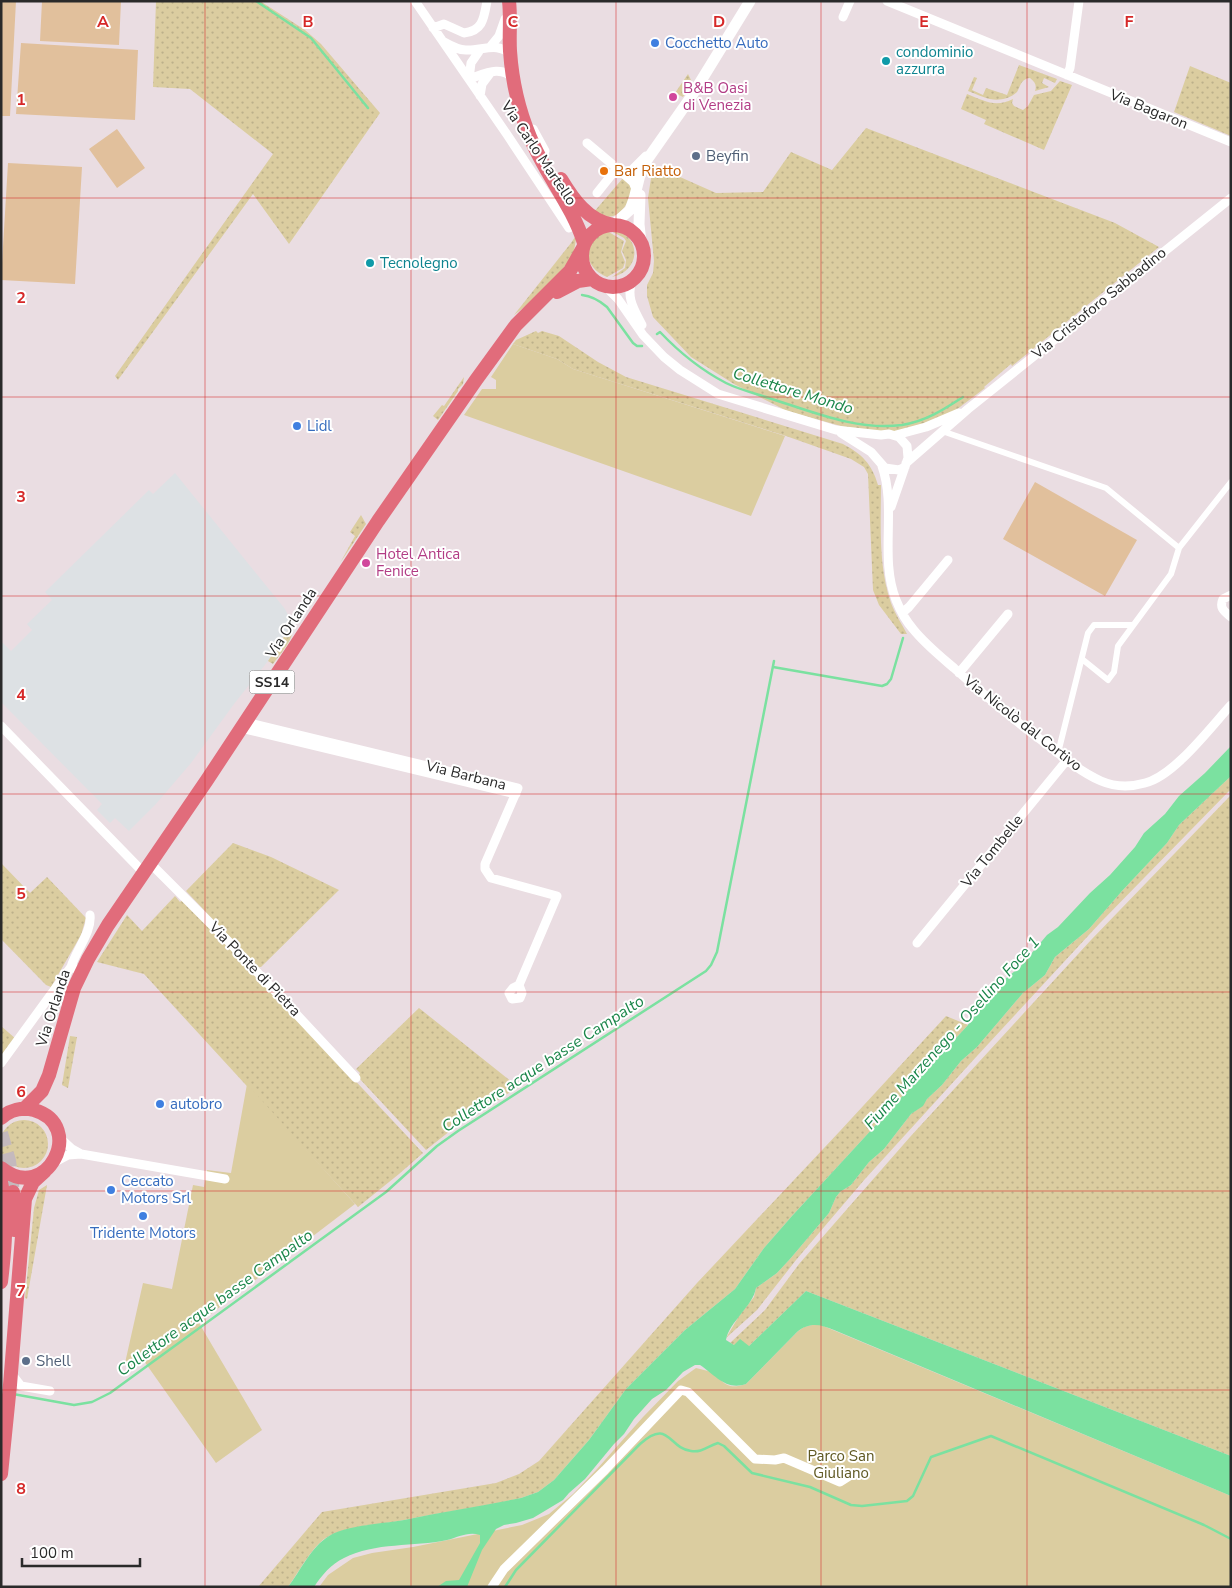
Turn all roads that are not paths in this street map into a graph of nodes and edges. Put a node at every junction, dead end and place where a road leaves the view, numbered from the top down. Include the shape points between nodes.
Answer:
1 (415, 1) edge
2 (487, 1) edge
3 (508, 1) edge
4 (519, 1) edge
5 (750, 1) edge
6 (850, 1) edge
7 (887, 1) edge
8 (1079, 1) edge
9 (904, 5) edge
10 (843, 16) dead end
11 (433, 28) junction
12 (442, 41) junction
13 (490, 47) junction
14 (476, 50) junction
15 (510, 54) junction
16 (455, 60) junction
17 (491, 72) junction
18 (1067, 75) junction
19 (514, 81) junction
20 (480, 96) junction
21 (1231, 142) edge
22 (587, 143) dead end
23 (545, 151) junction
24 (649, 155) junction
25 (617, 168) junction
26 (625, 174) junction
27 (636, 189) junction
28 (597, 192) dead end
29 (1231, 198) edge
30 (613, 225) junction
31 (569, 228) dead end
32 (641, 243) junction
33 (584, 246) junction
34 (632, 280) junction
35 (598, 282) junction
36 (532, 309) junction
37 (651, 343) junction
38 (968, 409) junction
39 (836, 430) junction
40 (942, 431) junction
41 (881, 435) junction
42 (896, 435) junction
43 (871, 452) junction
44 (906, 465) junction
45 (882, 466) junction
46 (1231, 482) edge
47 (889, 520) junction
48 (1179, 548) junction
49 (948, 560) dead end
50 (1231, 595) edge
51 (902, 613) junction
52 (1008, 614) dead end
53 (1231, 617) edge
54 (1133, 625) junction
55 (1082, 659) junction
56 (959, 673) junction
57 (1231, 705) edge
58 (243, 725) junction
59 (1, 726) edge
60 (1058, 753) junction
61 (1067, 760) junction
62 (147, 868) junction
63 (90, 915) dead end
64 (917, 943) dead end
65 (76, 969) junction
66 (519, 986) dead end
67 (1, 1063) edge
68 (49, 1075) junction
69 (356, 1078) dead end
70 (10, 1112) edge
71 (48, 1118) junction
72 (59, 1137) junction
73 (82, 1154) junction
74 (49, 1167) junction
75 (1, 1168) edge
76 (225, 1179) dead end
77 (1, 1182) tunnel mouth
78 (13, 1192) tunnel mouth
79 (1, 1282) edge
80 (7, 1390) edge
81 (50, 1391) dead end
82 (1, 1474) edge
83 (851, 1475) dead end
84 (492, 1587) edge

1 - 11 street, Via Carlo Martello
2 - 11 street via 484,19 477,29 464,33 444,24
3 - 13 street, Via Carlo Martello via 503,30
3 - 15 main road, Via Carlo Martello
4 - 23 main road, Via Carlo Martello via 519,56 524,90
5 - 24 main road via 691,97
6 - 10 street
7 - 9 street, Via Bagaron
8 - 18 street
9 - 18 street, Via Bagaron
11 - 12 street, Via Carlo Martello
12 - 14 street via 459,49
12 - 16 street, Via Carlo Martello
13 - 14 street
13 - 15 street
14 - 16 street
14 - 17 street via 469,79
15 - 19 main road, Via Carlo Martello
15 - 23 street, Via Carlo Martello via 515,62 528,117
16 - 20 street, Via Carlo Martello
17 - 19 street, Via Carlo Martello via 502,71
17 - 20 street, Via Carlo Martello via 482,84
18 - 21 street, Via Bagaron
19 - 33 main road, Via Carlo Martello via 530,136 571,211
20 - 31 street, Via Carlo Martello
22 - 25 street
23 - 30 main road, Via Carlo Martello via 565,185 590,216
24 - 26 street
24 - 27 main road via 640,171
24 - 32 main road via 640,193
25 - 26 street
25 - 28 street
26 - 27 street
27 - 30 main road via 630,210
29 - 38 street, Via Cristoforo Sabbadino
30 - 32 main road via 629,230
30 - 33 main road via 596,230
32 - 34 main road via 643,260
33 - 35 main road via 583,266
33 - 36 main road, Via Orlanda via 570,271
34 - 35 main road via 615,286
34 - 37 street, Via Cristoforo Sabbadino via 629,300
35 - 36 main road, Via Orlanda via 571,283
35 - 37 street, Via Cristoforo Sabbadino via 618,299
36 - 58 main road, Via Orlanda / SS14 via 502,344 378,521
37 - 39 street, Via Cristoforo Sabbadino via 680,370 718,394
38 - 40 street, Via Cristoforo Sabbadino
38 - 42 street, Via Cristoforo Sabbadino via 926,427
39 - 41 street, Via Cristoforo Sabbadino
39 - 43 street, Via Cristoforo Sabbadino
40 - 44 street, Via Cristoforo Sabbadino
40 - 48 street via 1106,488
41 - 42 street, Via Cristoforo Sabbadino
41 - 43 street via 873,441
42 - 44 street via 907,446
43 - 45 street, Via Cristoforo Sabbadino
44 - 45 street via 896,470
44 - 47 street, Via Nicolò dal Cortivo
45 - 47 street, Via Nicolò dal Cortivo via 886,476
46 - 48 street
47 - 51 street, Via Nicolò dal Cortivo via 890,576
48 - 54 street via 1171,574
49 - 51 street
50 - 53 street via 1223,599 1221,606
51 - 56 street, Via Nicolò dal Cortivo via 921,638
52 - 56 street
54 - 55 street via 1094,625 1088,633
54 - 55 street via 1118,646 1114,672 1108,680
55 - 60 street
56 - 60 street, Via Nicolò dal Cortivo
57 - 61 street, Via Nicolò dal Cortivo via 1177,764 1147,783 1132,786 1102,781
58 - 62 main road, Via Orlanda / SS14
58 - 66 street, Via Barbana via 516,794 485,869 491,878 556,896
59 - 62 street, Via Ponte di Pietra
60 - 61 street, Via Nicolò dal Cortivo
61 - 64 street, Via Tombelle
62 - 65 main road, Via Orlanda / SS14
62 - 69 street, Via Ponte di Pietra via 229,942
63 - 65 street via 89,928 75,955
65 - 67 street via 52,993
65 - 68 main road, Via Orlanda / SS14
68 - 70 main road, Via Orlanda / SS14 via 42,1091
68 - 71 main road, Via Orlanda / SS14
70 - 71 main road, SS14 via 40,1112
71 - 72 main road, SS14
72 - 73 street
72 - 74 main road via 58,1154
73 - 74 street via 68,1156
73 - 76 street
74 - 75 main road via 35,1176 23,1178
74 - 80 main road via 33,1182 25,1199
77 - 79 main road via 6,1239
78 - 80 main road
80 - 81 street via 21,1386
80 - 82 main road
83 - 84 street via 840,1482 784,1458 755,1459 688,1392 681,1390 504,1569

